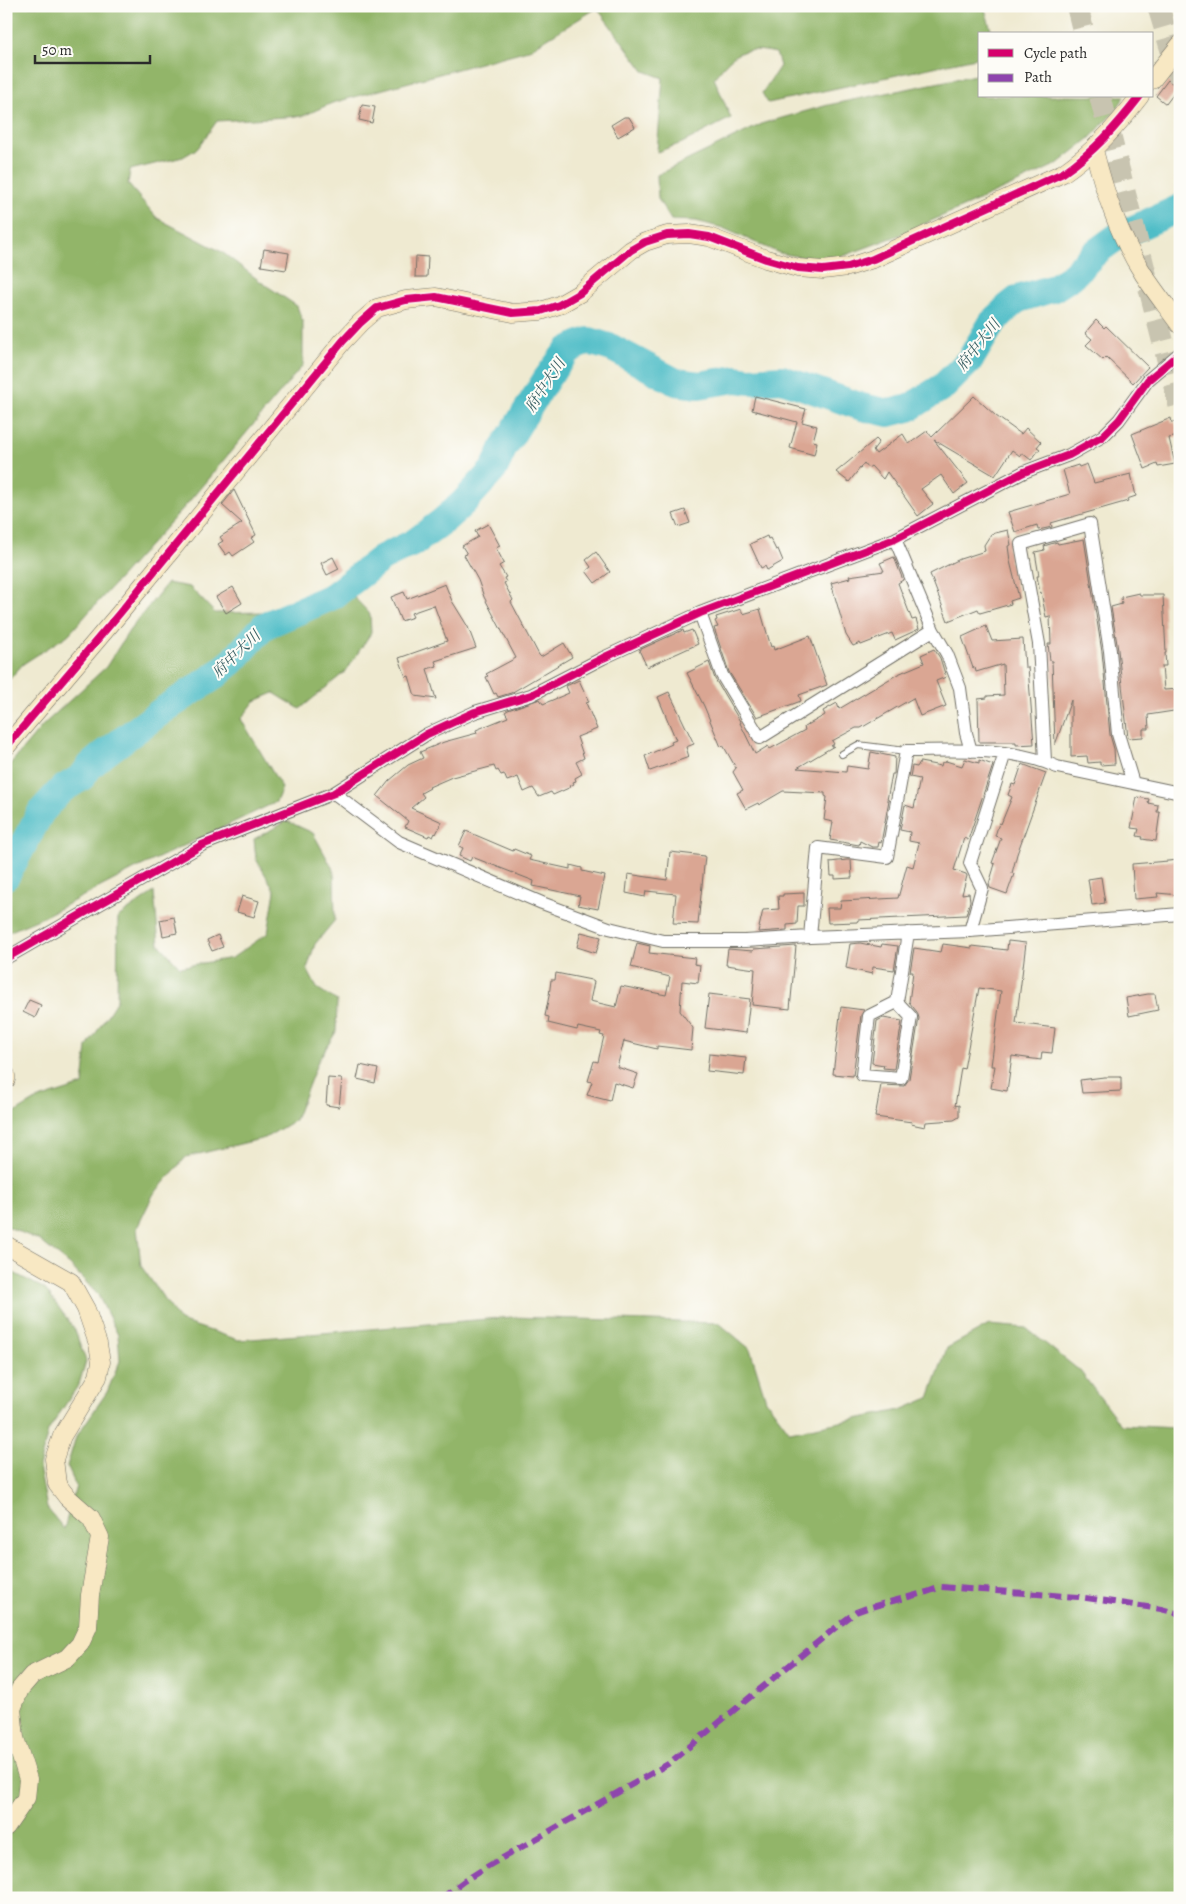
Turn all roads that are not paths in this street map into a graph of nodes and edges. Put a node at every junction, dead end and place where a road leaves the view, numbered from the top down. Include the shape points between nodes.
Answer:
1 (1180, 45) edge
2 (1154, 78) edge
3 (1138, 98) edge
4 (1094, 150) junction
5 (1180, 325) edge
6 (1180, 353) edge
7 (895, 539) junction
8 (700, 613) junction
9 (933, 630) junction
10 (6, 747) edge
11 (906, 751) junction
12 (971, 751) junction
13 (1005, 753) junction
14 (842, 754) dead end
15 (1045, 761) junction
16 (1133, 783) junction
17 (334, 793) junction
18 (1180, 793) edge
19 (1180, 914) edge
20 (970, 931) junction
21 (908, 933) junction
22 (810, 937) junction
23 (6, 958) edge
24 (897, 1002) junction
25 (6, 1076) edge
26 (6, 1080) edge
27 (6, 1245) edge
28 (6, 1827) edge

1 - 2 street
3 - 4 street
4 - 5 street via 1103,187 1127,246
4 - 10 street via 1063,173 1032,188 873,259 848,267 798,268 709,237 667,235 631,250 580,293 541,311 513,313 436,297 406,300 377,308 343,341
6 - 7 street via 1148,380 1103,436 1070,455 1024,472
7 - 8 street
7 - 9 street
8 - 9 street via 722,675 760,738
8 - 17 street via 531,695 475,712 427,734
9 - 12 street via 947,654 960,688
11 - 12 street
11 - 14 lane via 858,745
11 - 22 street via 887,857 818,848
12 - 13 street
13 - 15 street
13 - 20 street via 970,863 982,888
15 - 16 street via 1057,767
15 - 16 street via 1039,644 1021,544 1090,524 1110,651 1118,734
16 - 18 street
17 - 22 street via 399,842 609,928 663,941 745,942
17 - 23 street via 202,845
19 - 20 street
20 - 21 street
21 - 22 street
21 - 24 street
24 - 24 street via 911,1018 901,1078 862,1075 869,1016
25 - 26 street
27 - 28 street via 71,1282 86,1309 101,1362 98,1377 62,1436 54,1459 57,1484 91,1518 100,1537 88,1627 80,1644 67,1658 32,1675 20,1690 12,1709 15,1738 28,1779 26,1798

